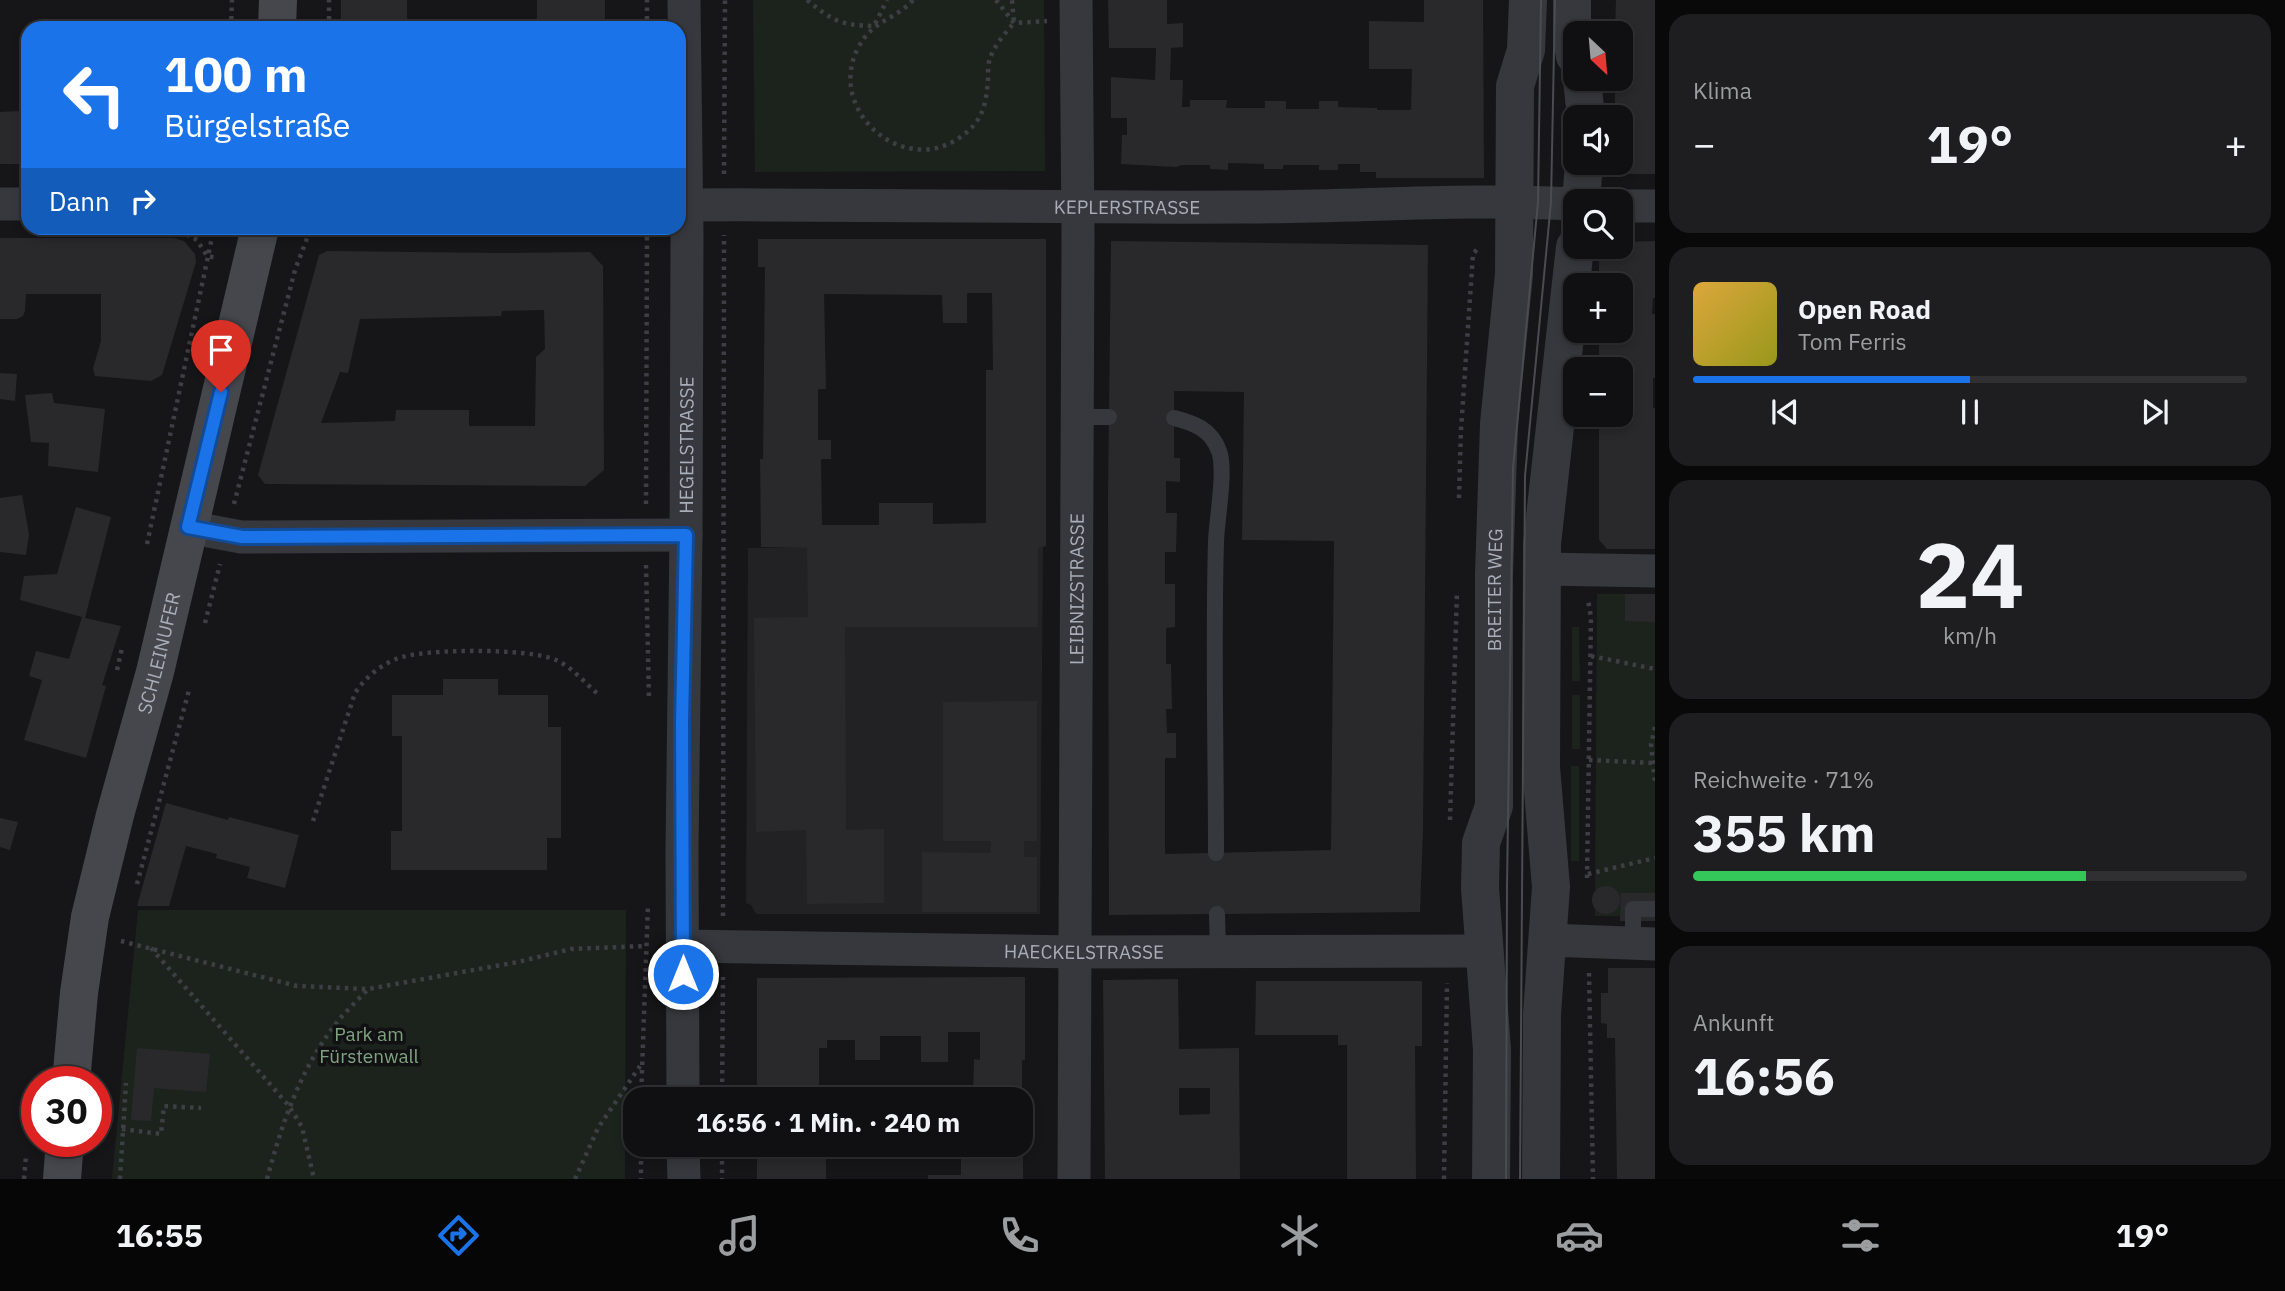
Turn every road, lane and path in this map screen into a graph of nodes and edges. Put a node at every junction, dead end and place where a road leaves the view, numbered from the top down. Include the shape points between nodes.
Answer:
1 (232, 0) edge
2 (278, 0) edge
3 (329, 0) edge
4 (647, 0) edge
5 (684, 0) edge
6 (725, 0) edge
7 (807, 0) edge
8 (887, 0) edge
9 (913, 0) edge
10 (996, 0) edge
11 (1013, 0) edge
12 (1528, 0) edge
13 (1572, 0) edge
14 (1076, 10) edge
15 (232, 21) edge
16 (277, 21) edge
17 (329, 21) edge
18 (647, 21) edge
19 (684, 21) edge
20 (1572, 21) edge
21 (1014, 23) junction
22 (874, 26) junction
23 (1514, 202) junction
24 (0, 204) edge
25 (1563, 204) edge
26 (686, 205) edge
27 (724, 205) junction
28 (1633, 206) edge
29 (1655, 206) edge
30 (1078, 208) junction
31 (21, 212) edge
32 (188, 235) edge
33 (212, 235) edge
34 (258, 235) edge
35 (308, 235) edge
36 (647, 235) edge
37 (683, 235) edge
38 (211, 239) dead end
39 (207, 256) dead end
40 (1574, 259) edge
41 (1174, 418) dead end
42 (233, 510) dead end
43 (646, 513) dead end
44 (188, 527) junction
45 (686, 535) junction
46 (223, 551) dead end
47 (646, 556) dead end
48 (1542, 569) junction
49 (1655, 571) edge
50 (1587, 588) dead end
51 (203, 630) dead end
52 (1591, 656) junction
53 (1655, 669) edge
54 (190, 684) dead end
55 (598, 694) dead end
56 (649, 705) dead end
57 (1655, 727) edge
58 (1589, 760) junction
59 (1652, 763) junction
60 (1655, 783) edge
61 (313, 821) dead end
62 (1216, 853) dead end
63 (1655, 858) edge
64 (1591, 873) dead end
65 (1587, 886) dead end
66 (135, 890) dead end
67 (648, 895) dead end
68 (1655, 909) edge
69 (1217, 914) dead end
70 (723, 919) dead end
71 (124, 928) dead end
72 (1548, 940) junction
73 (121, 941) junction
74 (1585, 941) junction
75 (1644, 943) edge
76 (645, 946) junction
77 (683, 946) junction
78 (150, 948) junction
79 (1484, 951) junction
80 (1076, 952) junction
81 (1217, 952) junction
82 (120, 954) dead end
83 (723, 972) dead end
84 (1447, 981) dead end
85 (368, 989) junction
86 (640, 1065) junction
87 (87, 1066) edge
88 (126, 1083) dead end
89 (640, 1087) edge
90 (683, 1087) edge
91 (722, 1087) edge
92 (289, 1107) junction
93 (201, 1108) dead end
94 (122, 1129) junction
95 (76, 1157) edge
96 (641, 1157) edge
97 (684, 1157) edge
98 (722, 1157) edge
99 (62, 1179) edge
100 (120, 1179) edge
101 (267, 1179) edge
102 (314, 1179) edge
103 (575, 1179) edge
104 (641, 1179) edge
105 (684, 1179) edge
106 (722, 1179) edge
107 (1074, 1179) edge
108 (1444, 1179) edge
109 (1490, 1179) edge
110 (1541, 1179) edge
111 (1593, 1179) edge

1 - 15 path
2 - 16 main road
3 - 17 path
4 - 18 path
5 - 19 street, HEGELSTRASSE
6 - 27 path, HEGELSTRASSE
7 - 22 path via 830,19 849,26
8 - 22 path
9 - 22 path
10 - 21 path
11 - 21 path
12 - 23 street, BREITER WEG via 1525,50 1515,86
13 - 20 street
14 - 21 path
14 - 30 street, LEIBNIZSTRASSE
21 - 22 path via 989,59 986,104 979,119 959,138 922,149 884,138 863,120 856,105 851,73 857,49
23 - 25 street, KEPLERSTRASSE
23 - 30 street, KEPLERSTRASSE
23 - 79 street, BREITER WEG via 1514,274 1499,424 1494,574 1494,806 1480,843
24 - 31 street
26 - 27 street, KEPLERSTRASSE
27 - 30 street, KEPLERSTRASSE
27 - 70 path, HEGELSTRASSE
28 - 29 street
30 - 80 street, LEIBNIZSTRASSE via 1093,417
32 - 39 path
33 - 38 path
34 - 44 main road, SCHLEINUFER
35 - 42 path via 295,270
36 - 43 path, HEGELSTRASSE
37 - 45 street, HEGELSTRASSE
40 - 48 street
41 - 62 lane via 1198,425 1211,435 1220,452
44 - 45 street via 242,537
44 - 87 main road, SCHLEINUFER via 90,918 79,993
45 - 77 street, HEGELSTRASSE
46 - 51 path, SCHLEINUFER
47 - 56 path
48 - 49 street
48 - 72 street via 1542,783 1551,887
50 - 52 path
52 - 53 path
52 - 58 path
54 - 66 path, SCHLEINUFER
55 - 61 path via 562,663 543,656 471,651 397,658 374,672 355,693
57 - 59 path
58 - 59 path
58 - 65 path
59 - 60 path
63 - 64 path
67 - 76 path
68 - 75 lane via 1633,909
69 - 81 lane
71 - 73 path
72 - 74 street
72 - 110 street via 1542,1014
73 - 78 path
73 - 82 path
74 - 75 street
74 - 111 path via 1591,990
76 - 85 path via 571,948
76 - 86 path
77 - 80 street, HAECKELSTRASSE
77 - 90 street, HEGELSTRASSE
78 - 85 path via 297,986
78 - 92 path
79 - 81 street, HAECKELSTRASSE
79 - 109 street, BREITER WEG via 1492,1051
80 - 81 street, HAECKELSTRASSE
80 - 107 street, LEIBNIZSTRASSE
83 - 91 path
84 - 108 path
85 - 92 path via 337,1022
86 - 89 path
86 - 103 path via 598,1128
88 - 94 path
92 - 101 path
92 - 102 path via 302,1127
93 - 94 path via 164,1106 161,1134
94 - 100 path
95 - 99 main road
96 - 104 path
97 - 105 street
98 - 106 path

